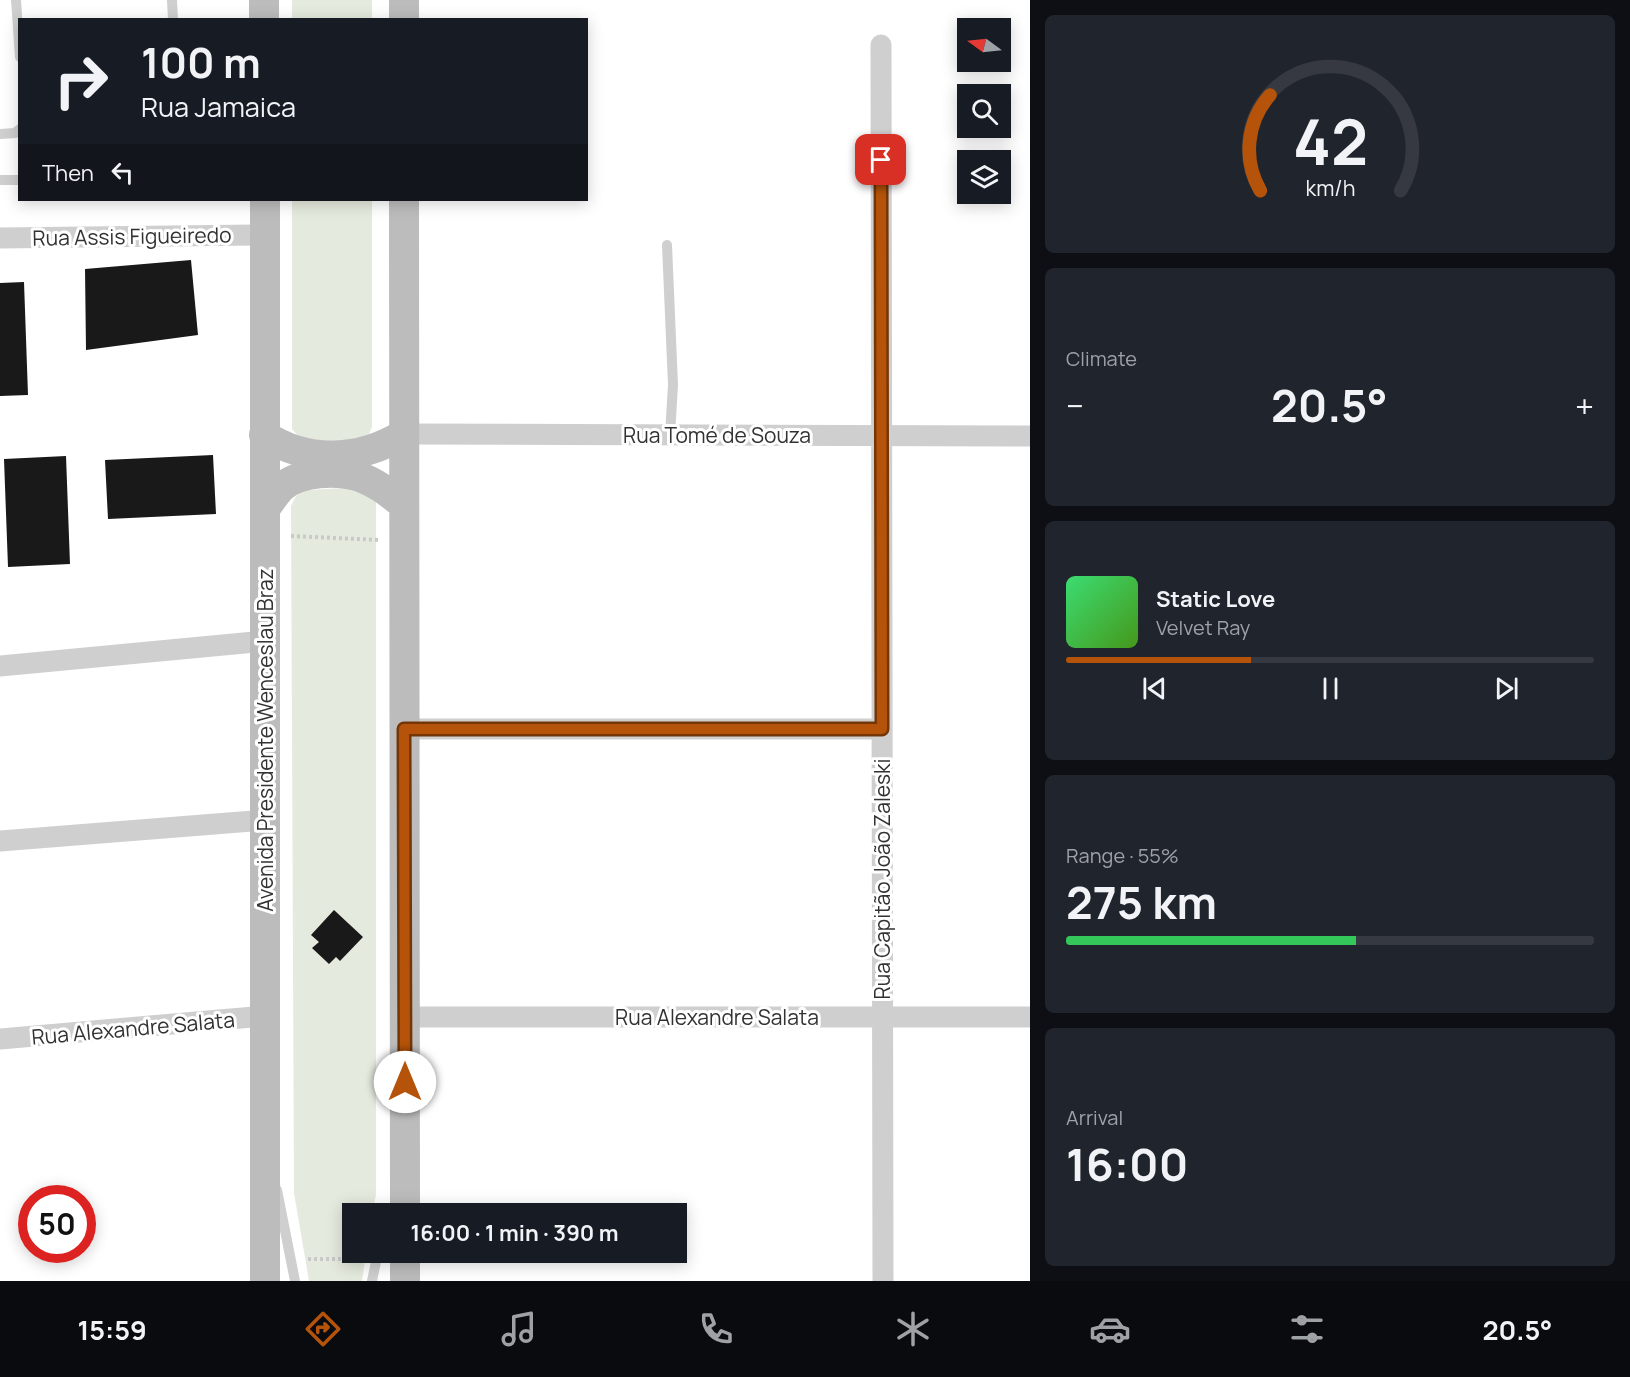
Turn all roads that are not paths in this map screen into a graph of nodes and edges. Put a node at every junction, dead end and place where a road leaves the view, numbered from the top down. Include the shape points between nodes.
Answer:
1 (15, 0) edge
2 (172, 0) edge
3 (264, 0) edge
4 (404, 0) edge
5 (173, 18) edge
6 (264, 18) edge
7 (404, 18) edge
8 (18, 34) edge
9 (881, 45) dead end
10 (18, 131) edge
11 (0, 134) edge
12 (0, 180) edge
13 (18, 180) edge
14 (264, 201) edge
15 (404, 201) edge
16 (264, 235) junction
17 (0, 238) edge
18 (667, 245) dead end
19 (404, 434) junction
20 (264, 435) junction
21 (670, 435) junction
22 (881, 435) junction
23 (1030, 436) edge
24 (404, 505) junction
25 (265, 522) junction
26 (265, 641) junction
27 (0, 666) edge
28 (404, 729) junction
29 (882, 729) junction
30 (265, 819) junction
31 (0, 841) edge
32 (265, 1016) junction
33 (405, 1017) junction
34 (882, 1017) junction
35 (1030, 1017) edge
36 (0, 1039) edge
37 (265, 1134) junction
38 (401, 1203) edge
39 (376, 1263) edge
40 (405, 1263) edge
41 (265, 1281) edge
42 (295, 1281) edge
43 (372, 1281) edge
44 (405, 1281) edge
45 (883, 1281) edge

1 - 8 lane
2 - 5 lane
3 - 6 main road
4 - 7 main road
9 - 22 street, Rua Capitão João Zaleski
10 - 11 lane
12 - 13 lane
14 - 16 main road, Avenida Presidente Wenceslau Braz
15 - 19 main road
16 - 17 street, Rua Assis Figueiredo
16 - 20 main road, Avenida Presidente Wenceslau Braz
18 - 21 lane via 673,385
19 - 20 main road via 383,447 335,455 283,448
19 - 21 street, Rua Tomé de Souza
19 - 24 main road
20 - 25 main road, Avenida Presidente Wenceslau Braz
21 - 22 street, Rua Tomé de Souza
22 - 23 street, Rua Tomé de Souza
22 - 29 street, Rua Capitão João Zaleski
24 - 25 main road via 380,486 359,477 301,476 282,487
24 - 28 main road
25 - 26 main road, Avenida Presidente Wenceslau Braz
26 - 27 street
26 - 30 main road, Avenida Presidente Wenceslau Braz
28 - 29 street
28 - 33 main road
29 - 34 street, Rua Capitão João Zaleski
30 - 31 street
30 - 32 main road, Avenida Presidente Wenceslau Braz
32 - 36 street, Rua Alexandre Salata
32 - 37 main road, Avenida Presidente Wenceslau Braz
33 - 34 street, Rua Alexandre Salata
33 - 38 main road via 405,1169
34 - 35 street, Rua Alexandre Salata
34 - 45 street, Rua Capitão João Zaleski
37 - 41 main road, Avenida Presidente Wenceslau Braz
37 - 42 lane
39 - 43 lane
40 - 44 main road

